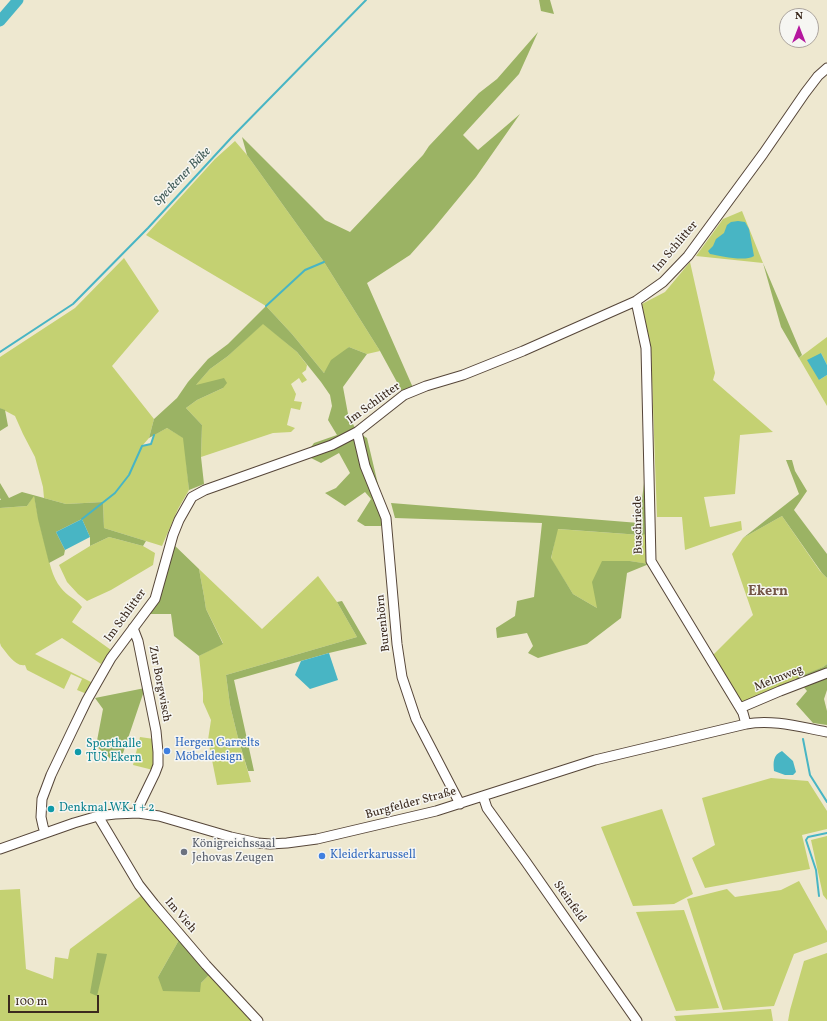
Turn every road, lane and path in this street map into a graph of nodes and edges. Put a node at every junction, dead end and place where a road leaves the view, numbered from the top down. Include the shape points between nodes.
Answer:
1 (827, 68) edge
2 (636, 301) junction
3 (357, 432) junction
4 (133, 628) junction
5 (827, 673) edge
6 (740, 708) junction
7 (746, 724) junction
8 (827, 732) edge
9 (483, 796) junction
10 (460, 804) junction
11 (138, 813) junction
12 (98, 816) junction
13 (45, 833) junction
14 (0, 849) edge
15 (258, 1021) edge
16 (637, 1021) edge

1 - 2 street, Im Schlitter via 805,93 688,256 663,282
2 - 3 street, Im Schlitter via 523,351 404,395
2 - 6 street, Buschriede via 646,348 652,561
3 - 4 street, Im Schlitter via 332,445 204,490 192,497 173,535 155,599
3 - 10 street, Burenhörn via 365,466 386,518 402,677 416,719
4 - 11 street, Zur Borgwisch via 138,641 156,730 158,752 158,765
4 - 13 street, Im Schlitter via 110,658 51,775 42,799 42,826
5 - 6 street, Melmweg
6 - 7 street, Buschriede
7 - 8 street, Burgfelder Straße via 775,722
7 - 9 street, Burgfelder Straße via 595,760
9 - 10 street, Burgfelder Straße
9 - 16 street, Steinfeld via 487,808
10 - 11 street, Burgfelder Straße via 345,833 270,844 246,841 159,816
11 - 12 street, Burgfelder Straße
12 - 13 street, Burgfelder Straße
12 - 15 street, Im Vieh via 139,885 206,965
13 - 14 street, Burgfelder Straße

